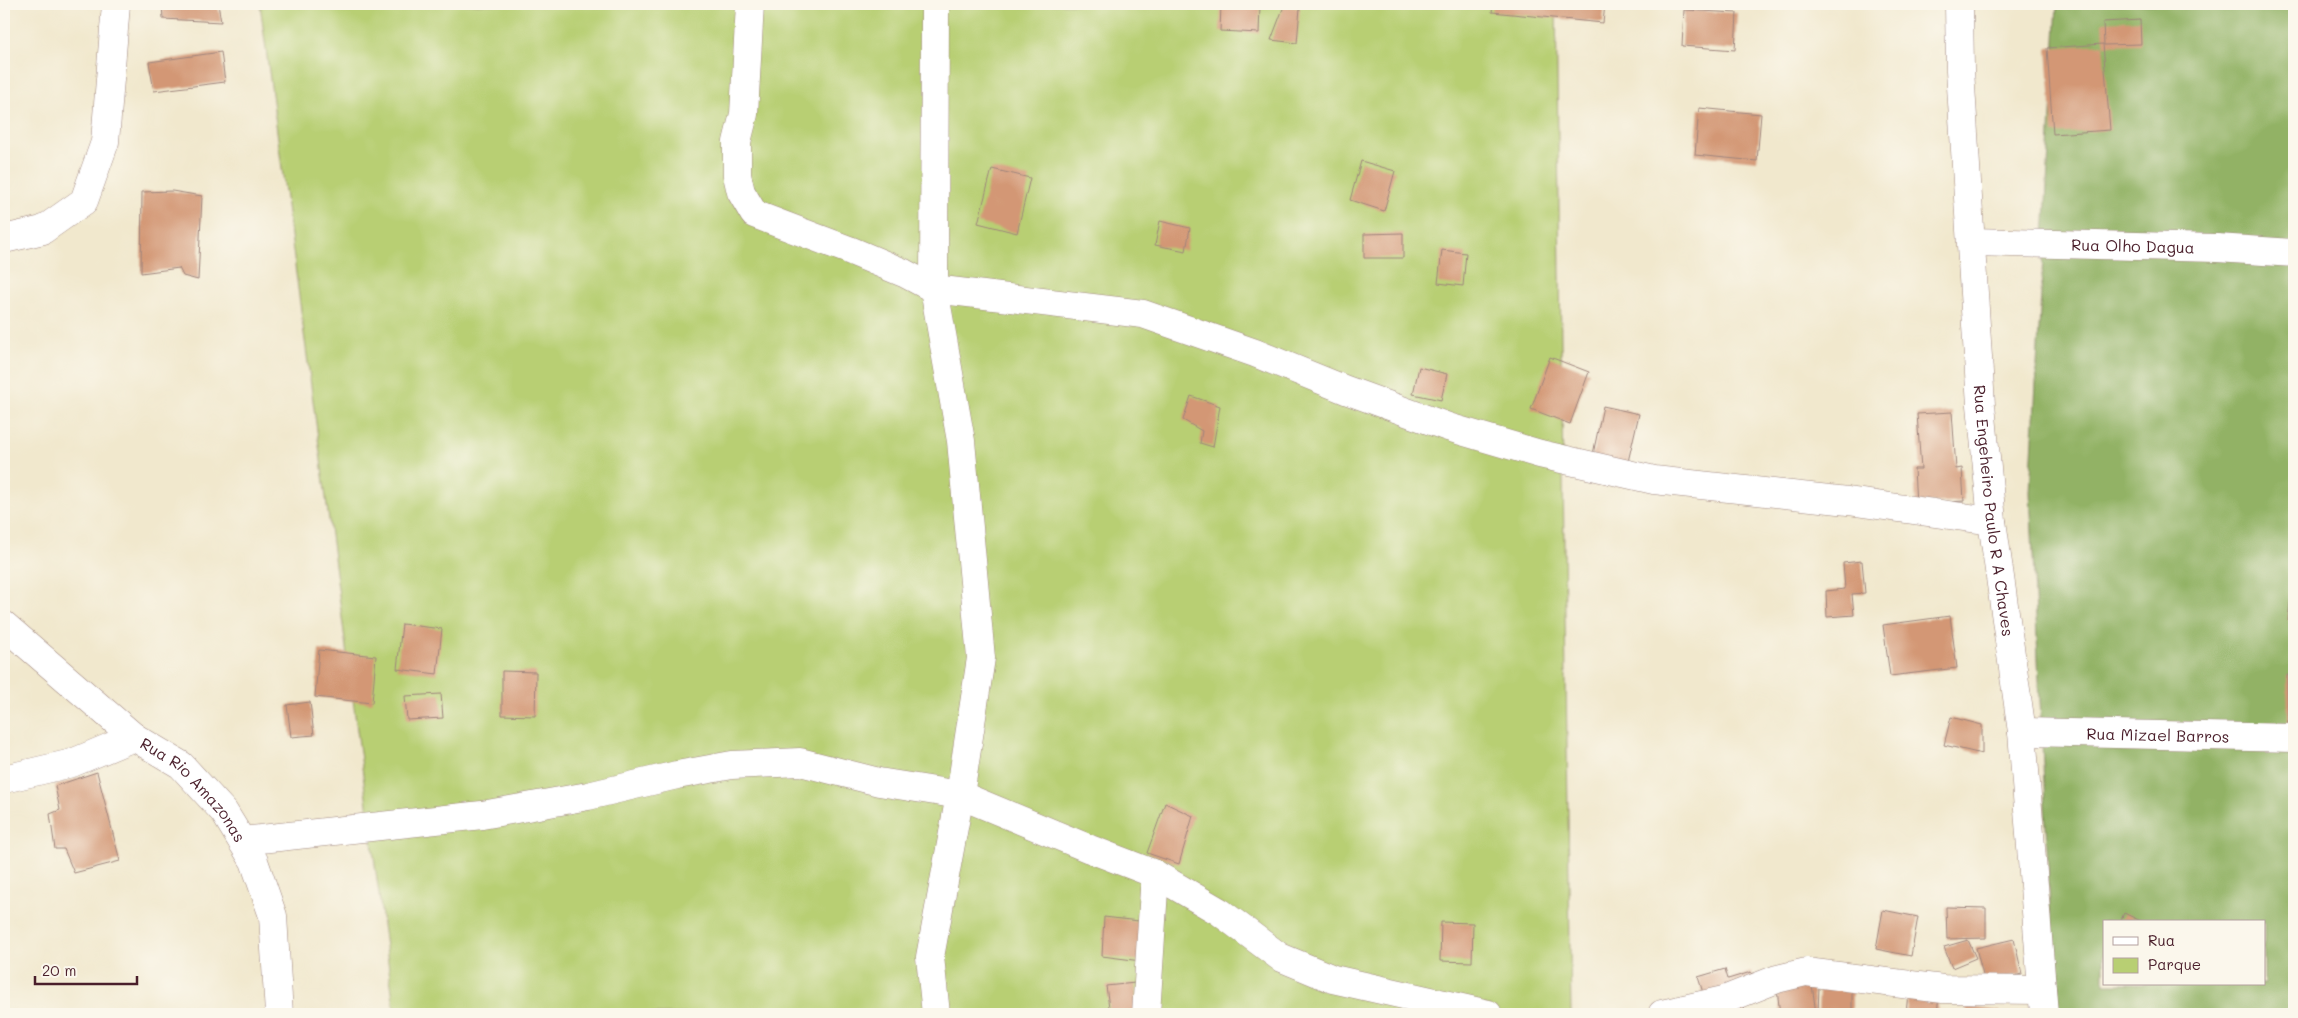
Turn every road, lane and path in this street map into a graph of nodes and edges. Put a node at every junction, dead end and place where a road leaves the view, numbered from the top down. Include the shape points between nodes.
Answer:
1 (116, 4) edge
2 (750, 4) edge
3 (935, 4) edge
4 (1959, 4) edge
5 (4, 239) edge
6 (1972, 242) junction
7 (2294, 254) edge
8 (934, 289) junction
9 (1992, 521) junction
10 (4, 625) edge
11 (2022, 732) junction
12 (134, 737) junction
13 (2294, 738) edge
14 (4, 779) edge
15 (960, 795) junction
16 (242, 841) junction
17 (1155, 874) junction
18 (2043, 1002) edge
19 (279, 1014) edge
20 (936, 1014) edge
21 (1146, 1014) edge
22 (1488, 1014) edge
23 (1662, 1014) edge

1 - 5 street via 105,142 84,201 43,230
2 - 8 street via 744,114 737,142 737,175 741,192 754,214 849,250
3 - 8 street
4 - 6 street, Rua Engeheiro Paulo R A Chaves via 1960,70
6 - 7 street, Rua Olho Dagua via 2216,248
6 - 9 street, Rua Engeheiro Paulo R A Chaves via 1981,405
8 - 9 street via 1143,314 1255,352 1448,427 1540,454 1654,480 1848,501
8 - 15 street via 962,441 981,658
9 - 11 street, Rua Engeheiro Paulo R A Chaves
10 - 12 street, Rua Rio Amazonas
11 - 13 street, Rua Mizael Barros
11 - 18 street, Rua Engeheiro Paulo R A Chaves
12 - 14 street via 72,762
12 - 16 street, Rua Rio Amazonas via 180,765 224,812
15 - 16 street via 879,782 800,762 732,765 588,796 482,814
15 - 17 street
15 - 20 street via 930,957
16 - 19 street, Rua Rio Amazonas via 254,861 273,916
17 - 21 street
17 - 22 street via 1220,912 1280,958 1333,979
18 - 23 street via 1806,972 1777,979 1724,1000

